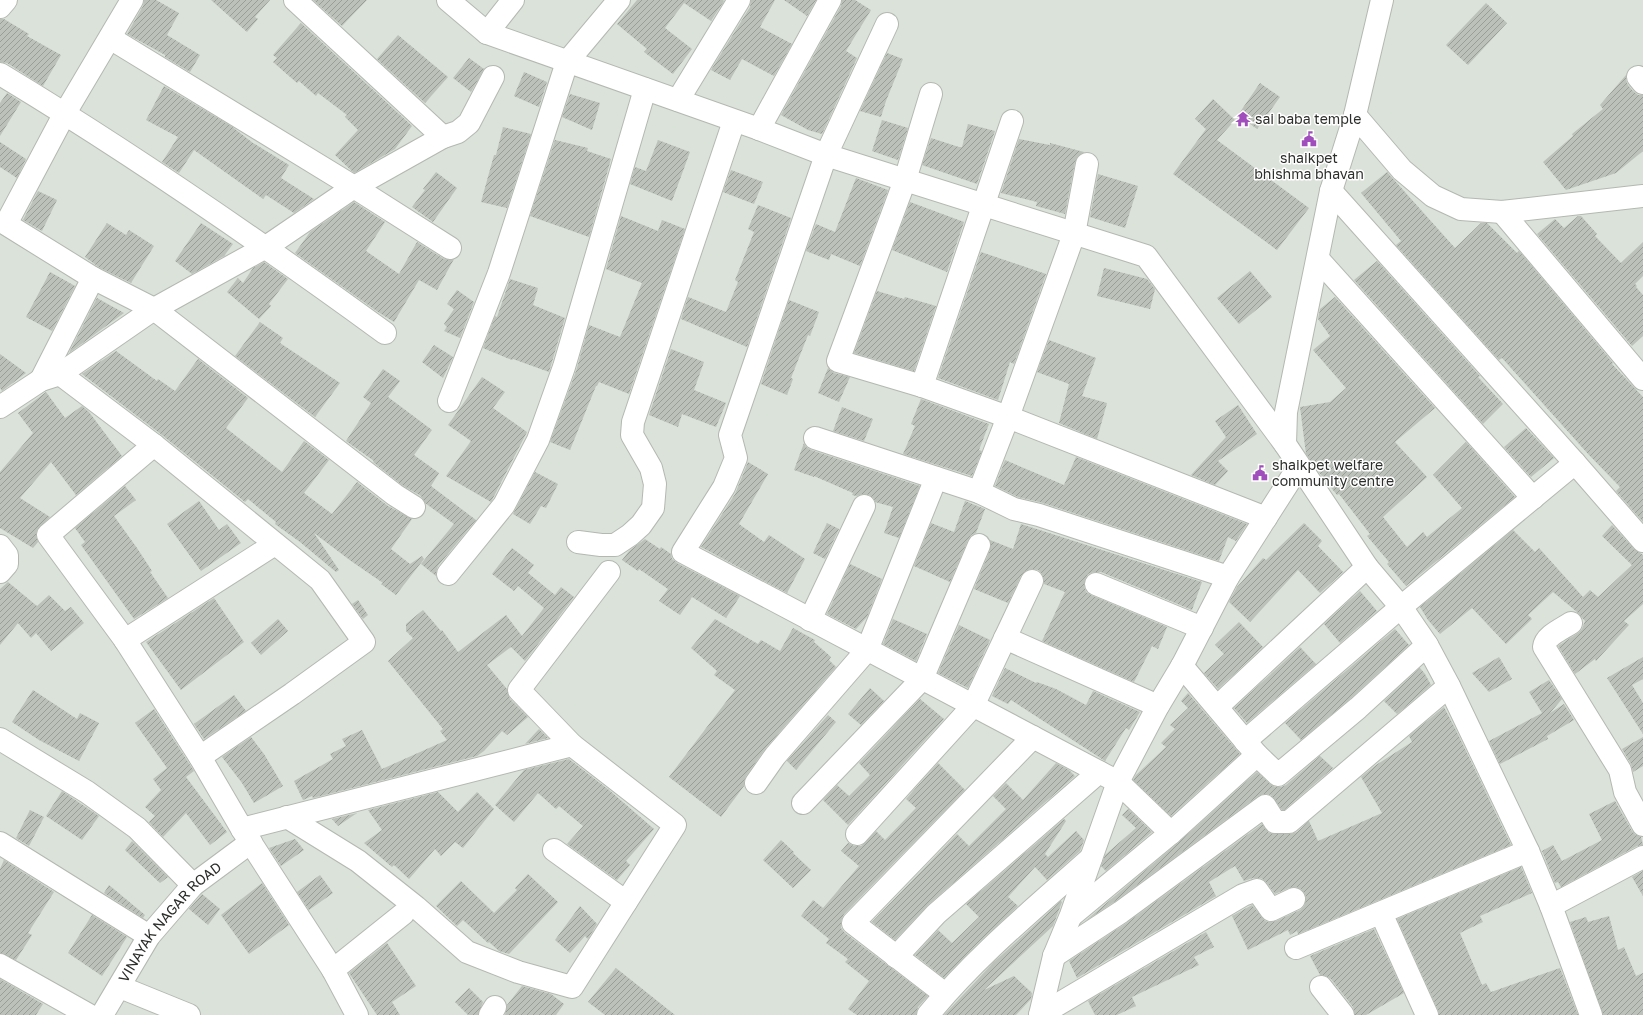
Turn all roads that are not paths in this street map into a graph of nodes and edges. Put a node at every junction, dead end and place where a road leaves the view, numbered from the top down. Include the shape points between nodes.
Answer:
1 (6, 0) edge
2 (132, 0) edge
3 (295, 0) edge
4 (448, 0) edge
5 (513, 0) edge
6 (620, 0) edge
7 (739, 0) edge
8 (830, 0) edge
9 (1382, 0) edge
10 (0, 7) edge
11 (887, 24) dead end
12 (487, 33) junction
13 (110, 38) junction
14 (567, 62) junction
15 (0, 74) edge
16 (493, 77) dead end
17 (645, 89) junction
18 (931, 94) dead end
19 (678, 100) junction
20 (65, 113) junction
21 (1355, 116) junction
22 (734, 121) junction
23 (1012, 121) dead end
24 (760, 129) junction
25 (443, 137) junction
26 (826, 155) junction
27 (1087, 164) dead end
28 (905, 180) junction
29 (354, 187) junction
30 (1331, 191) junction
31 (1643, 196) edge
32 (984, 205) junction
33 (1502, 212) junction
34 (3, 222) edge
35 (1074, 234) junction
36 (266, 247) junction
37 (450, 248) dead end
38 (1318, 259) junction
39 (93, 278) junction
40 (154, 309) junction
41 (385, 333) dead end
42 (51, 377) junction
43 (1643, 379) edge
44 (922, 386) junction
45 (449, 401) dead end
46 (0, 407) edge
47 (1008, 417) junction
48 (815, 438) dead end
49 (1285, 444) junction
50 (154, 445) junction
51 (1575, 463) junction
52 (1299, 466) junction
53 (936, 478) junction
54 (979, 492) junction
55 (1533, 498) junction
56 (864, 506) dead end
57 (414, 507) dead end
58 (1266, 518) junction
59 (1643, 541) edge
60 (578, 542) dead end
61 (275, 544) junction
62 (979, 545) dead end
63 (0, 546) edge
64 (1367, 567) junction
65 (0, 572) edge
66 (609, 572) dead end
67 (448, 574) dead end
68 (1228, 577) junction
69 (1032, 581) dead end
70 (1096, 584) dead end
71 (1401, 607) junction
72 (810, 620) junction
73 (1571, 623) dead end
74 (1202, 628) junction
75 (1005, 638) junction
76 (125, 640) junction
77 (1427, 645) junction
78 (867, 650) junction
79 (1182, 666) junction
80 (922, 679) junction
81 (1449, 686) junction
82 (973, 706) junction
83 (1158, 706) junction
84 (1217, 707) junction
85 (1033, 737) junction
86 (0, 739) edge
87 (572, 745) junction
88 (1251, 748) junction
89 (200, 757) junction
90 (1099, 772) junction
91 (756, 782) dead end
92 (1118, 782) junction
93 (803, 803) dead end
94 (287, 817) junction
95 (1643, 825) edge
96 (1171, 833) junction
97 (857, 834) dead end
98 (247, 836) junction
99 (0, 842) edge
100 (554, 850) dead end
101 (1528, 851) junction
102 (1092, 856) junction
103 (1643, 857) edge
104 (193, 884) junction
105 (1294, 899) dead end
106 (626, 902) junction
107 (1551, 906) junction
108 (1381, 913) junction
109 (403, 914) dead end
110 (1071, 915) junction
111 (149, 936) junction
112 (1296, 948) dead end
113 (1054, 956) junction
114 (896, 958) junction
115 (0, 965) edge
116 (333, 970) junction
117 (120, 987) junction
118 (1321, 987) dead end
119 (945, 994) junction
120 (89, 1015) edge
121 (102, 1015) edge
122 (189, 1015) edge
123 (357, 1015) edge
124 (928, 1015) edge
125 (1040, 1015) edge
126 (1343, 1015) edge
127 (1427, 1015) edge
128 (1591, 1015) edge

1 - 10 street
2 - 13 street
3 - 25 street
4 - 12 street
5 - 12 street
6 - 14 street
7 - 19 street
8 - 24 street
9 - 21 street
11 - 26 street
12 - 14 street
13 - 20 street
13 - 29 street
14 - 17 street
14 - 45 street via 499,273
15 - 20 street
16 - 25 street via 470,123 458,132
17 - 19 street
17 - 67 street via 564,367 538,440 504,505
18 - 28 street
19 - 22 street
20 - 34 street
20 - 36 street
21 - 30 street
21 - 33 street via 1402,170 1433,196 1460,209
22 - 24 street
22 - 60 street via 633,422 632,434 651,468 655,484 653,508 636,530 615,545
23 - 32 street
24 - 26 street
25 - 29 street
26 - 28 street
26 - 72 street via 730,435 736,458 724,487 682,552
27 - 35 street
28 - 32 street
28 - 44 street via 838,361
29 - 36 street
29 - 37 street
30 - 38 street
30 - 51 street
31 - 33 street
32 - 35 street
32 - 44 street
33 - 43 street
34 - 39 street
35 - 47 street
35 - 49 street via 1146,256
36 - 40 street
36 - 41 street
38 - 49 street via 1286,412
38 - 55 street
39 - 40 street
39 - 42 street
40 - 42 street
40 - 57 street
42 - 46 street
42 - 50 street
44 - 47 street
47 - 54 street
47 - 58 street
48 - 53 street
49 - 52 street
50 - 61 street
50 - 76 street via 48,535
51 - 55 street
51 - 59 street
52 - 58 street
52 - 64 street
53 - 54 street
53 - 78 street
54 - 68 street via 1014,509
55 - 71 street
56 - 72 street
58 - 68 street
61 - 76 street
61 - 89 street via 320,580 364,642
62 - 80 street
63 - 65 street via 7,556 7,564
64 - 71 street
64 - 84 street
66 - 87 street via 519,690
68 - 74 street
69 - 75 street
70 - 74 street
71 - 77 street
71 - 88 street
72 - 78 street
73 - 95 street via 1548,639 1544,647 1620,770 1625,792
74 - 79 street
75 - 82 street
75 - 83 street
76 - 89 street
77 - 81 street
77 - 88 street via 1358,708 1278,775
78 - 80 street
78 - 91 street via 774,756
79 - 83 street
79 - 84 street
80 - 82 street
80 - 93 street
81 - 101 street
81 - 113 street via 1289,822 1275,822 1265,806 1121,912
82 - 85 street
82 - 97 street
83 - 92 street
84 - 88 street
85 - 90 street
85 - 114 street via 852,923
86 - 104 street via 88,792 137,828
87 - 94 street
87 - 106 street via 676,825
88 - 96 street
89 - 98 street
90 - 92 street
90 - 114 street via 936,914
92 - 96 street
92 - 102 street
94 - 98 street
94 - 106 street via 358,861 467,952 518,972 572,987
96 - 110 street
98 - 104 street, VINAYAK NAGAR ROAD
98 - 116 street
99 - 111 street
100 - 106 street
101 - 107 street
101 - 108 street
102 - 110 street
102 - 119 street via 1014,926
103 - 107 street
104 - 111 street, VINAYAK NAGAR ROAD
105 - 125 street via 1270,910 1258,890 1243,895
107 - 128 street
108 - 112 street
108 - 127 street
109 - 116 street
110 - 113 street
111 - 117 street, VINAYAK NAGAR ROAD
113 - 125 street
114 - 119 street
115 - 120 street
116 - 123 street
117 - 121 street, VINAYAK NAGAR ROAD
117 - 122 street
118 - 126 street
119 - 124 street

